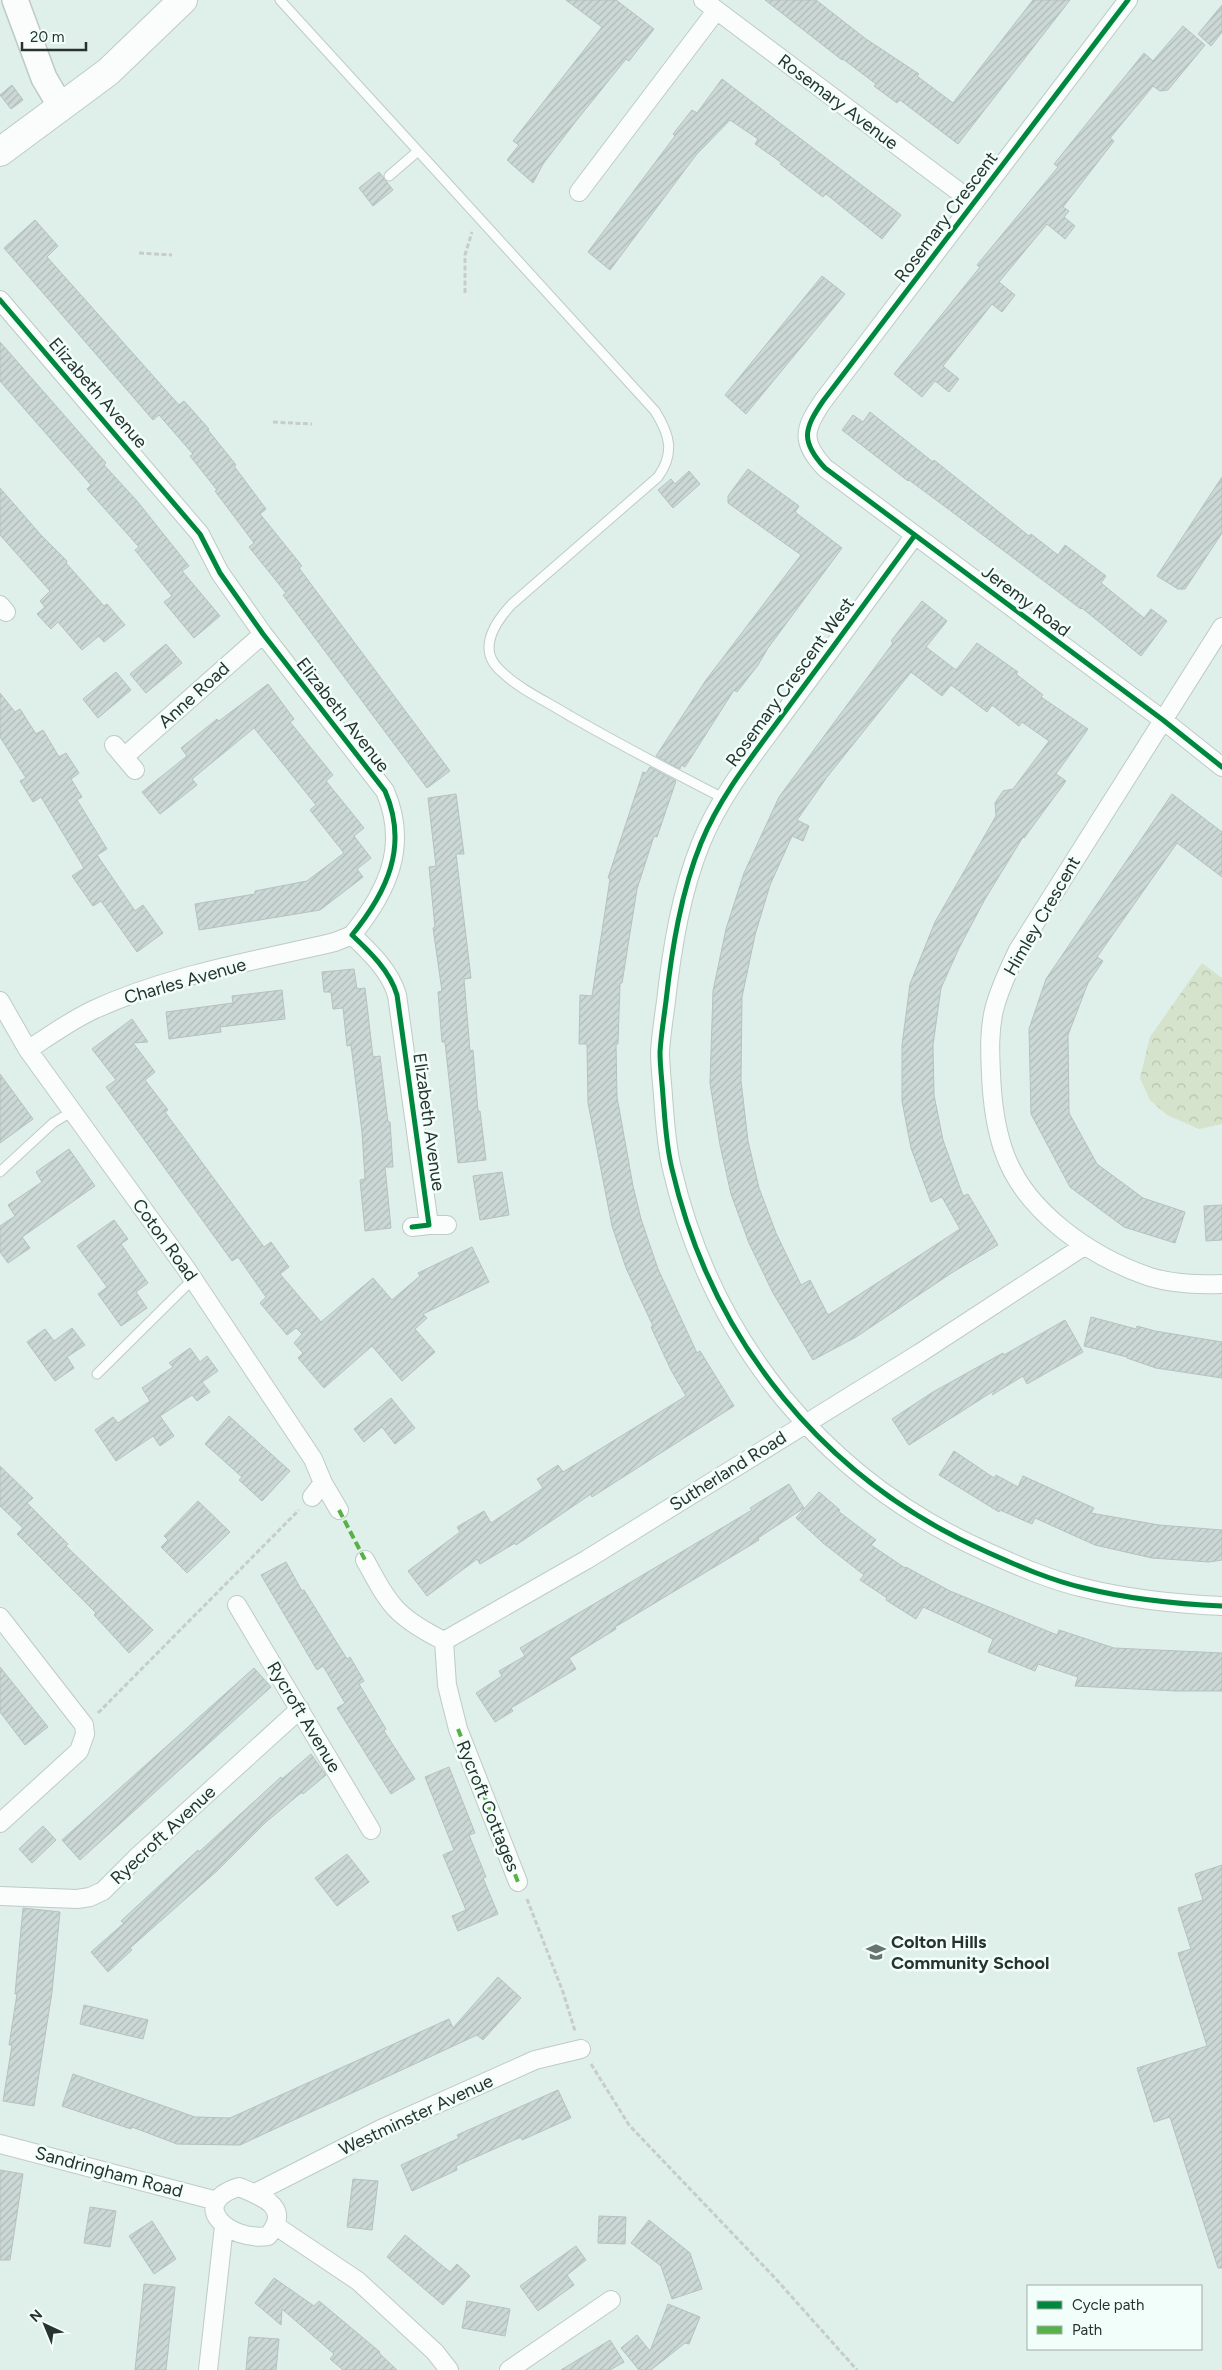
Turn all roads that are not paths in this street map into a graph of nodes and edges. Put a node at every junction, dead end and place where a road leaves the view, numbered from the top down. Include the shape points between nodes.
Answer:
1 (15, 0) edge
2 (183, 0) edge
3 (280, 0) edge
4 (1128, 0) edge
5 (710, 5) edge
6 (61, 107) junction
7 (418, 151) junction
8 (0, 152) edge
9 (390, 176) dead end
10 (579, 192) dead end
11 (974, 203) junction
12 (0, 300) edge
13 (814, 457) joint
14 (915, 535) junction
15 (1222, 627) edge
16 (263, 634) junction
17 (1163, 720) junction
18 (124, 757) dead end
19 (1222, 767) edge
20 (725, 799) junction
21 (352, 935) junction
22 (0, 1002) edge
23 (28, 1050) junction
24 (71, 1112) junction
25 (0, 1172) edge
26 (430, 1226) dead end
27 (1084, 1246) junction
28 (193, 1279) junction
29 (1222, 1284) edge
30 (97, 1374) dead end
31 (805, 1424) junction
32 (323, 1483) junction
33 (312, 1497) road end
34 (339, 1510) dead end
35 (365, 1560) dead end
36 (237, 1605) dead end
37 (1222, 1606) edge
38 (0, 1617) edge
39 (444, 1641) junction
40 (300, 1709) junction
41 (0, 1823) edge
42 (371, 1830) dead end
43 (518, 1882) road end
44 (0, 1896) edge
45 (581, 2048) road end
46 (0, 2144) edge
47 (255, 2193) junction
48 (217, 2201) junction
49 (224, 2226) junction
50 (276, 2226) junction
51 (611, 2300) dead end
52 (208, 2370) edge
53 (449, 2370) edge
54 (509, 2370) edge

1 - 6 street via 44,78
2 - 6 main road via 108,72
3 - 7 lane
4 - 11 street, Rosemary Crescent
5 - 10 street
5 - 11 street, Rosemary Avenue
6 - 8 main road
7 - 9 lane
7 - 20 lane via 655,410 668,437 667,465 658,478 502,616 489,641 496,667 519,686
11 - 13 street, Rosemary Crescent via 811,419 806,438
12 - 16 street, Elizabeth Avenue via 200,534 220,573
13 - 14 street, Jeremy Road via 824,468
14 - 17 street, Jeremy Road
14 - 20 street, Rosemary Crescent West via 739,775
15 - 17 street, Himley Crescent
16 - 18 street, Anne Road
16 - 21 street, Elizabeth Avenue via 385,791 390,804 396,846 392,863 381,894
17 - 19 street, Jeremy Road
17 - 27 street, Himley Crescent via 1018,950 994,1008 990,1030 992,1099 1003,1150 1036,1204
20 - 31 street, Rosemary Crescent West via 701,842 686,889 670,961 660,1052 671,1166 686,1220 710,1280 740,1338 779,1394
21 - 23 street, Charles Avenue via 140,991 92,1010
21 - 26 street, Elizabeth Avenue via 372,954 398,995
22 - 23 street, Coton Road
23 - 24 street, Coton Road
24 - 25 lane via 54,1123
24 - 28 street, Coton Road
27 - 29 street, Himley Crescent via 1113,1262 1152,1277 1182,1283
27 - 31 street, Sutherland Road
28 - 30 lane
28 - 32 street, Coton Road via 313,1459
31 - 37 street, Rosemary Crescent West via 870,1483 900,1505 934,1527 1032,1572 1082,1588 1176,1604
31 - 39 street, Sutherland Road via 586,1560
32 - 33 street
32 - 34 street, Coton Road
35 - 39 street via 386,1598 402,1617
36 - 40 street, Rycroft Avenue
38 - 41 street via 84,1725 85,1734 78,1751
39 - 43 street, Rycroft Cottages via 447,1685 458,1729
40 - 42 street, Rycroft Avenue
40 - 44 street, Ryecroft Avenue via 103,1891 77,1899
45 - 47 street, Westminster Avenue via 535,2060 381,2129
46 - 48 street, Sandringham Road
47 - 48 street via 239,2187 226,2191
47 - 50 street via 268,2199 275,2209 278,2217
48 - 49 street via 215,2215
49 - 50 street via 255,2238 268,2236
49 - 52 street
50 - 53 street via 358,2281 435,2352
51 - 54 street

